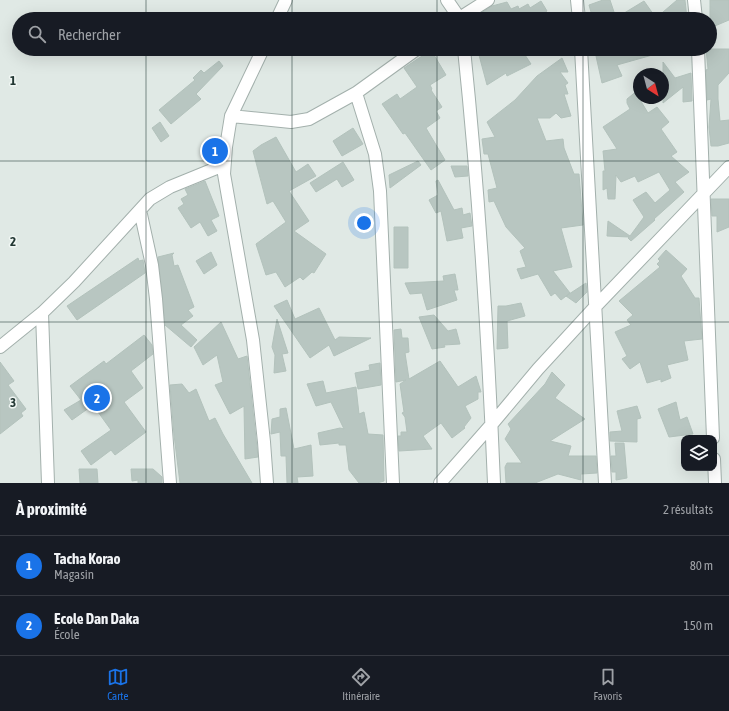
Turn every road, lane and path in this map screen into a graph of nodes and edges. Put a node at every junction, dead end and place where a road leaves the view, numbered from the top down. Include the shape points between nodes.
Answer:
1 (286, 0) edge
2 (447, 0) edge
3 (488, 0) edge
4 (578, 0) edge
5 (694, 0) edge
6 (280, 12) edge
7 (455, 12) edge
8 (469, 12) edge
9 (579, 12) edge
10 (695, 12) edge
11 (260, 56) edge
12 (407, 56) edge
13 (465, 56) edge
14 (582, 56) edge
15 (698, 56) edge
16 (356, 93) junction
17 (231, 116) junction
18 (224, 165) junction
19 (729, 167) edge
20 (704, 194) junction
21 (140, 210) junction
22 (595, 307) junction
23 (42, 313) junction
24 (0, 347) edge
25 (492, 424) junction
26 (713, 435) edge
27 (714, 471) edge
28 (48, 483) edge
29 (170, 483) edge
30 (267, 483) edge
31 (393, 483) edge
32 (440, 483) edge
33 (494, 483) edge
34 (605, 483) edge
35 (715, 483) edge

1 - 6 street
2 - 7 street
3 - 8 street
4 - 9 street
5 - 10 street
11 - 17 street
12 - 16 street
13 - 25 street via 478,199
14 - 22 street
15 - 20 street
16 - 17 street via 310,119 291,122
16 - 31 street via 375,154 380,191
17 - 18 street
18 - 21 street via 160,193
18 - 30 street via 226,192 253,340
19 - 20 street
20 - 22 street
20 - 26 street
21 - 23 street
21 - 29 street via 152,265 156,299
22 - 25 street
22 - 34 street
23 - 24 street
23 - 28 street
25 - 32 street
25 - 33 street
27 - 35 street

